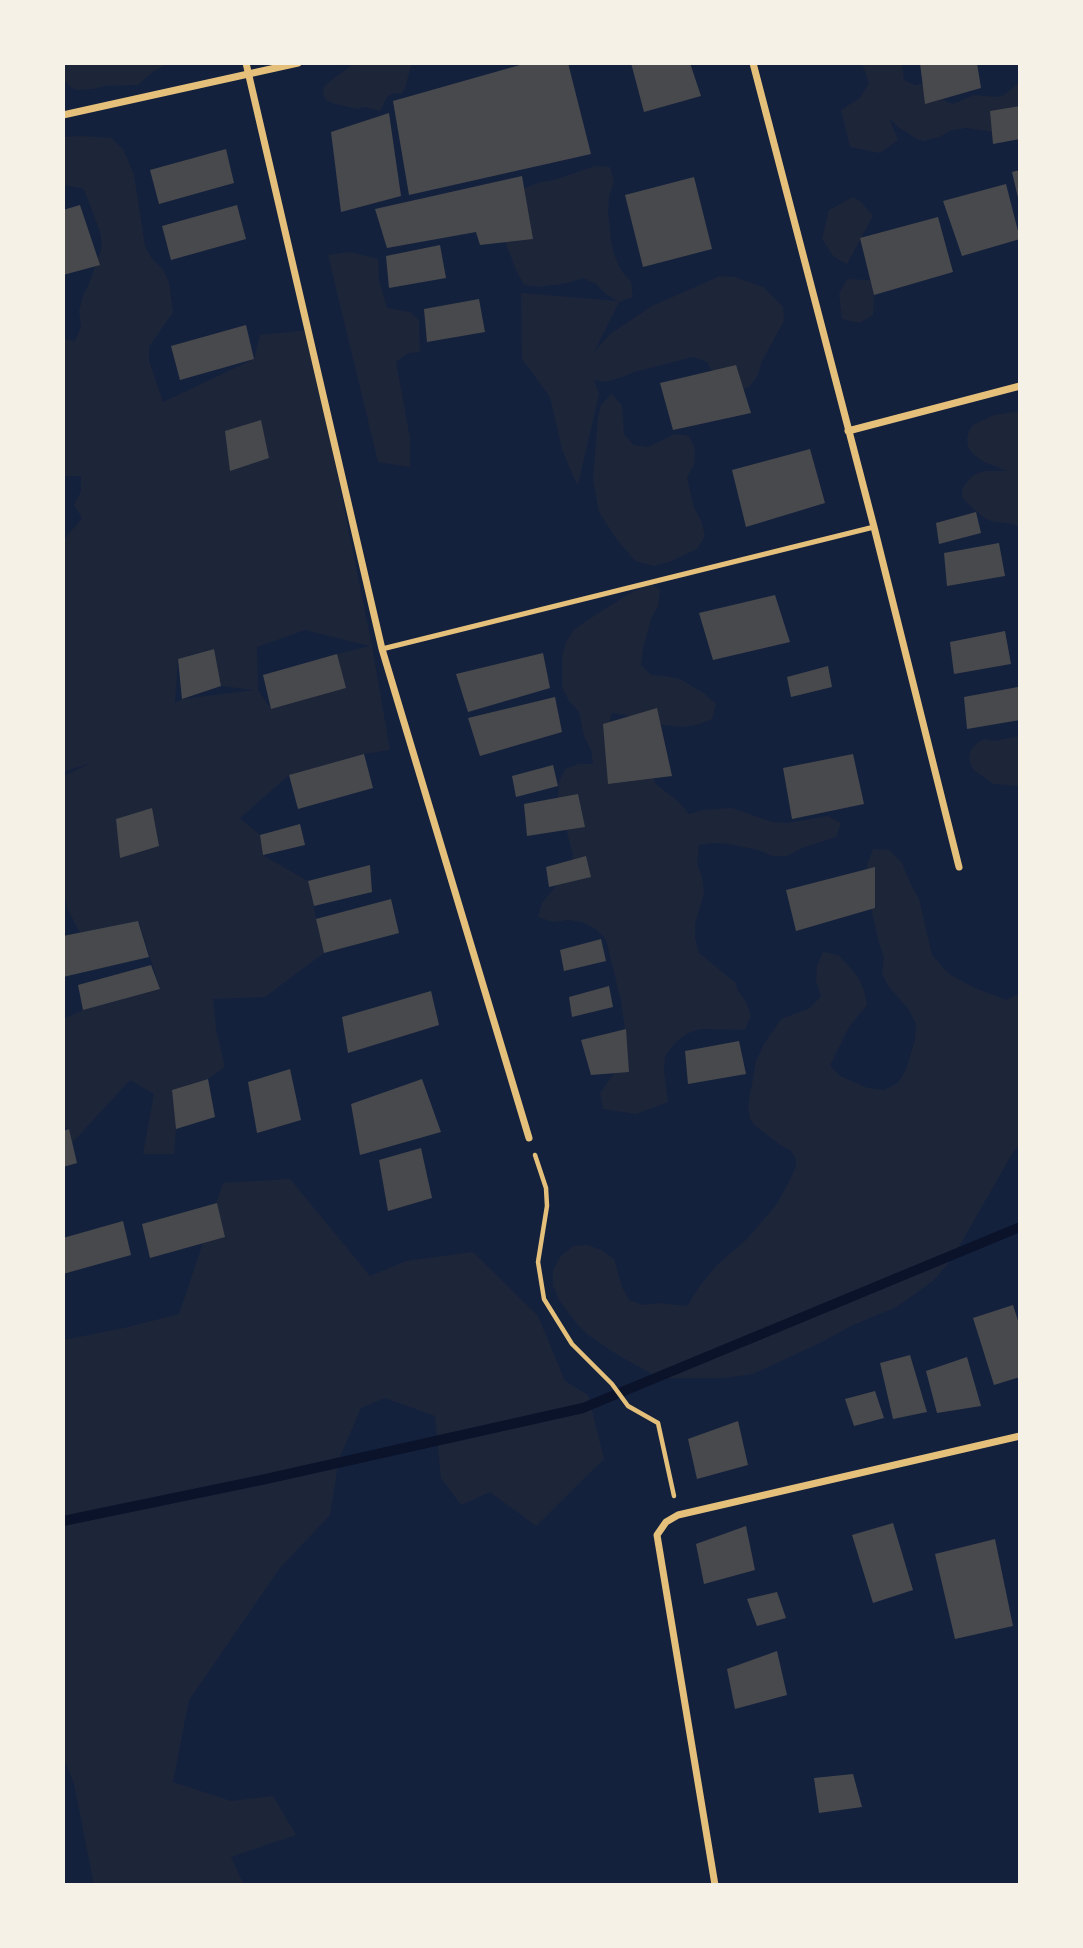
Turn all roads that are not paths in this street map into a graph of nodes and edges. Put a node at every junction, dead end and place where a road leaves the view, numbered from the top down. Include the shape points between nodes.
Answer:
1 (246, 63) edge
2 (298, 63) edge
3 (753, 63) edge
4 (249, 75) junction
5 (63, 115) edge
6 (1020, 386) edge
7 (848, 431) junction
8 (874, 527) junction
9 (382, 649) junction
10 (959, 867) dead end
11 (529, 1138) road end
12 (1020, 1436) edge
13 (715, 1885) edge

1 - 4 street
2 - 4 street
3 - 7 street
4 - 5 street
4 - 9 street
6 - 7 street
7 - 8 street
8 - 9 lane
8 - 10 street
9 - 11 street
12 - 13 street via 678,1515 657,1535

